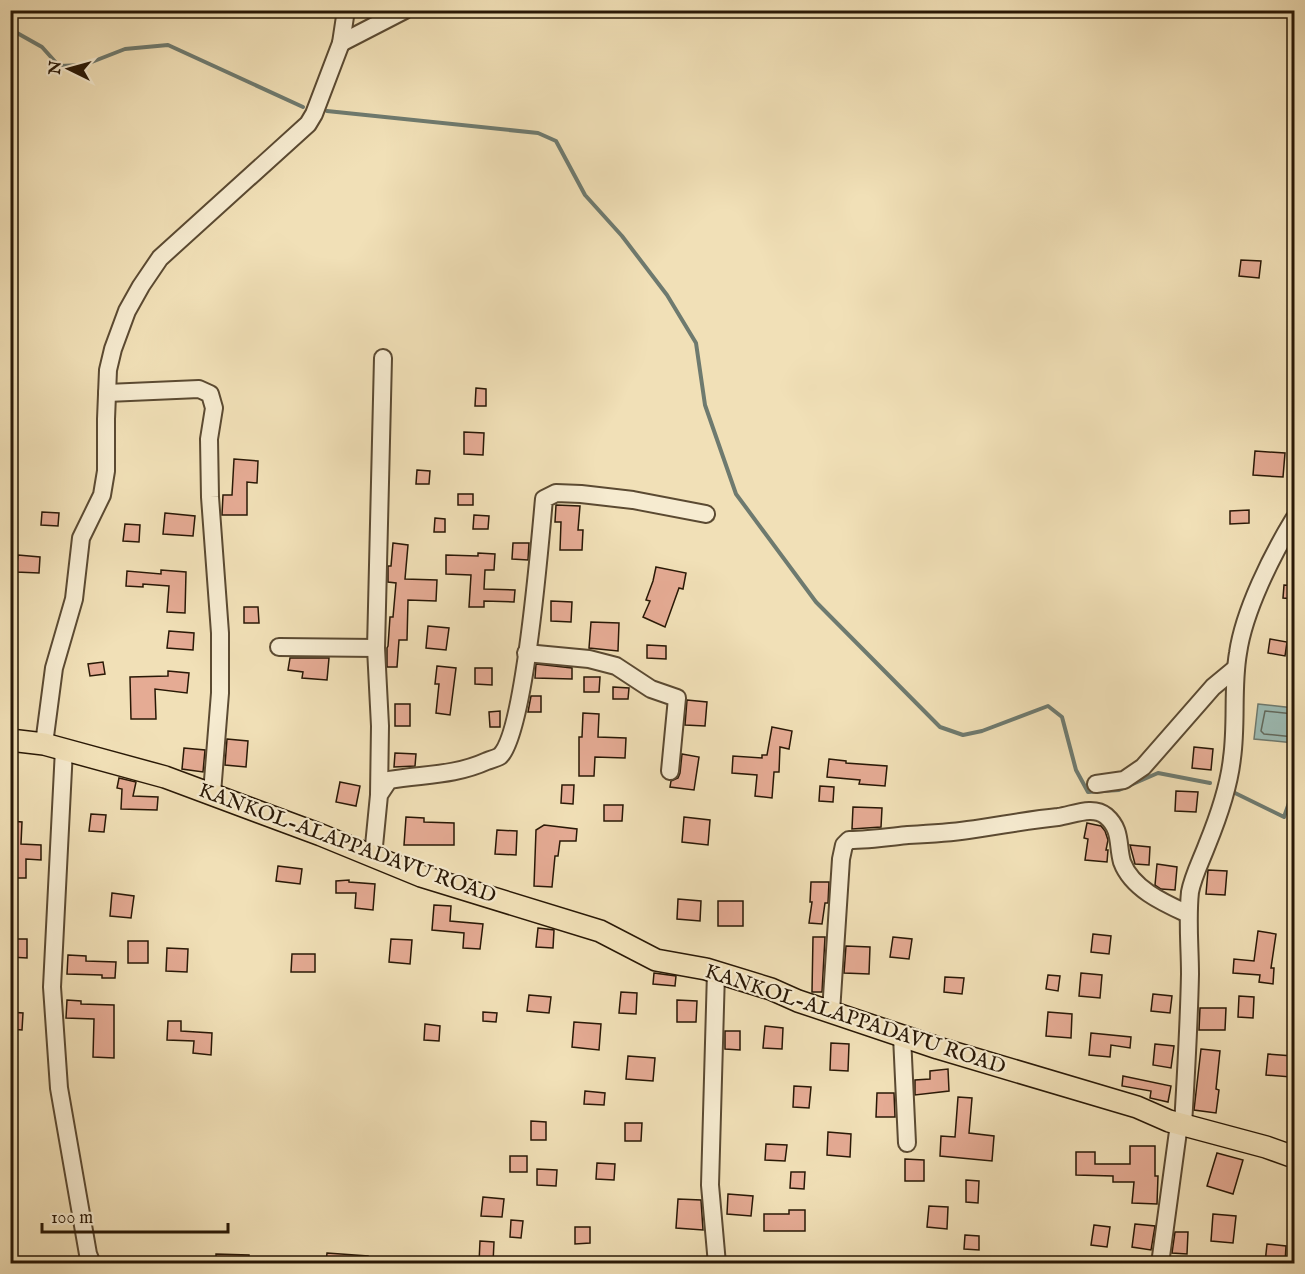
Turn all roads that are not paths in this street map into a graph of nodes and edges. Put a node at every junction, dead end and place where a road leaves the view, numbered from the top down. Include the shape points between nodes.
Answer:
1 (346, 10) edge
2 (405, 10) edge
3 (341, 43) junction
4 (383, 358) dead end
5 (107, 393) junction
6 (706, 514) dead end
7 (1294, 519) edge
8 (279, 647) dead end
9 (376, 648) junction
10 (526, 653) junction
11 (1236, 668) junction
12 (10, 740) edge
13 (54, 747) junction
14 (670, 771) dead end
15 (1096, 784) dead end
16 (212, 793) junction
17 (379, 795) junction
18 (373, 856) junction
19 (1188, 914) junction
20 (716, 972) junction
21 (831, 1011) junction
22 (902, 1036) junction
23 (1181, 1124) junction
24 (907, 1143) dead end
25 (1294, 1157) edge
26 (92, 1263) edge
27 (717, 1263) edge
28 (1160, 1263) edge

1 - 3 street
2 - 3 street
3 - 5 street via 308,124 160,258 141,286 113,349
4 - 9 street
5 - 13 street via 102,495 81,538 74,598 54,668
5 - 16 street via 199,389 210,394 214,408 209,439 210,497 220,633 220,693
6 - 10 street via 581,494 556,493 544,499
7 - 11 street via 1264,576 1242,631
8 - 9 street
9 - 17 street
10 - 14 street via 589,659 616,666 651,689 677,698
10 - 17 street via 511,733 500,756 449,774 389,780
11 - 15 street via 1214,687 1143,767 1124,780
11 - 19 street via 1232,760 1194,879
12 - 13 main road, KANKOL-ALAPPADAVU ROAD
13 - 16 main road, KANKOL-ALAPPADAVU ROAD
13 - 26 street via 52,987 59,1088
16 - 18 main road, KANKOL-ALAPPADAVU ROAD
17 - 18 street
18 - 20 main road, KANKOL-ALAPPADAVU ROAD via 421,876 600,931 656,960
19 - 21 street via 1160,901 1132,880 1123,864 1118,829 1105,815 1096,812 966,831 849,840 841,860
19 - 23 street via 1190,971
20 - 21 main road, KANKOL-ALAPPADAVU ROAD
20 - 27 street via 710,1185
21 - 22 main road, KANKOL-ALAPPADAVU ROAD
22 - 23 main road, KANKOL-ALAPPADAVU ROAD
22 - 24 street
23 - 25 main road, KANKOL-ALAPPADAVU ROAD
23 - 28 street

